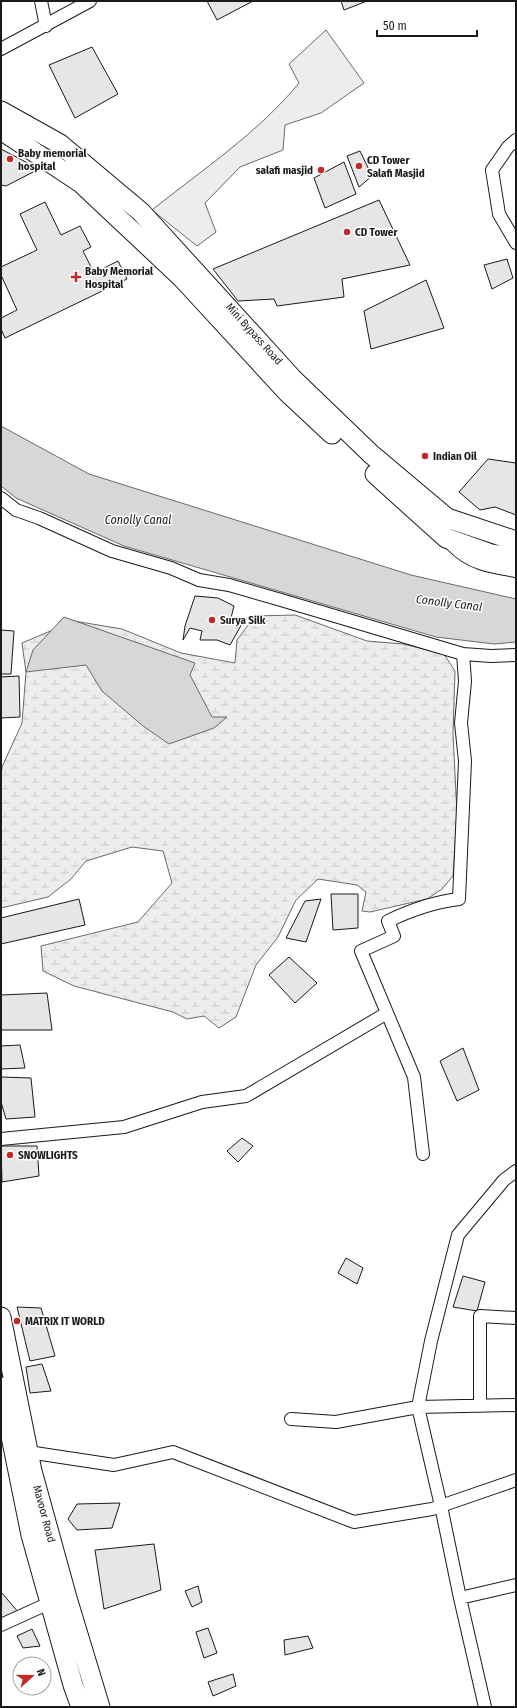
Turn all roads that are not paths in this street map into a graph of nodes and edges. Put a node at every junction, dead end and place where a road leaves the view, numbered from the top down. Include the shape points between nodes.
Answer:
1 (40, 1) edge
2 (90, 1) edge
3 (46, 26) junction
4 (1, 49) edge
5 (1, 111) edge
6 (1, 130) edge
7 (516, 140) edge
8 (138, 209) junction
9 (126, 226) junction
10 (516, 243) edge
11 (400, 487) junction
12 (1, 498) edge
13 (446, 538) junction
14 (516, 541) edge
15 (516, 558) edge
16 (516, 571) edge
17 (463, 654) junction
18 (516, 655) edge
19 (387, 1013) junction
20 (1, 1139) edge
21 (423, 1154) dead end
22 (516, 1171) edge
23 (1, 1317) edge
24 (516, 1318) edge
25 (1, 1387) edge
26 (516, 1405) edge
27 (480, 1406) junction
28 (418, 1407) junction
29 (291, 1419) dead end
30 (28, 1452) junction
31 (516, 1480) edge
32 (441, 1506) junction
33 (516, 1585) edge
34 (460, 1598) junction
35 (59, 1600) junction
36 (1, 1625) edge
37 (81, 1707) edge
38 (100, 1707) edge
39 (485, 1707) edge

1 - 3 street
2 - 3 street
3 - 4 street
5 - 8 main road, Mini Bypass Road via 60,144
6 - 9 main road, Mini Bypass Road via 81,183
7 - 10 street via 492,170 499,214
8 - 9 main road
8 - 11 main road, Mini Bypass Road via 292,378 371,454
9 - 11 main road, Mini Bypass Road via 182,278 287,392
11 - 13 main road, Mini Bypass Road
11 - 14 main road, Mini Bypass Road via 447,518
12 - 17 street via 16,510 112,551 171,568 199,580 229,585
13 - 15 main road, Mini Bypass Road via 492,554
13 - 16 street via 458,551 485,566
17 - 18 street
17 - 19 street via 465,681 461,723 465,761 460,899 439,901 408,911 388,921 394,936 361,951
19 - 20 street via 246,1096 202,1102 124,1127
19 - 21 street via 414,1077
22 - 28 street via 504,1180 458,1235 431,1341
23 - 30 main road, Mavoor Road
24 - 27 street via 480,1316
25 - 35 main road, Mavoor Road via 31,1535
26 - 27 street
27 - 28 street
28 - 29 street via 336,1422
28 - 32 street
30 - 32 street via 114,1465 173,1452 354,1522
30 - 35 main road, Mavoor Road
31 - 32 street
32 - 34 street
33 - 34 street
34 - 39 street
35 - 36 street
35 - 37 main road, Mavoor Road via 73,1685
35 - 38 main road, Mavoor Road

